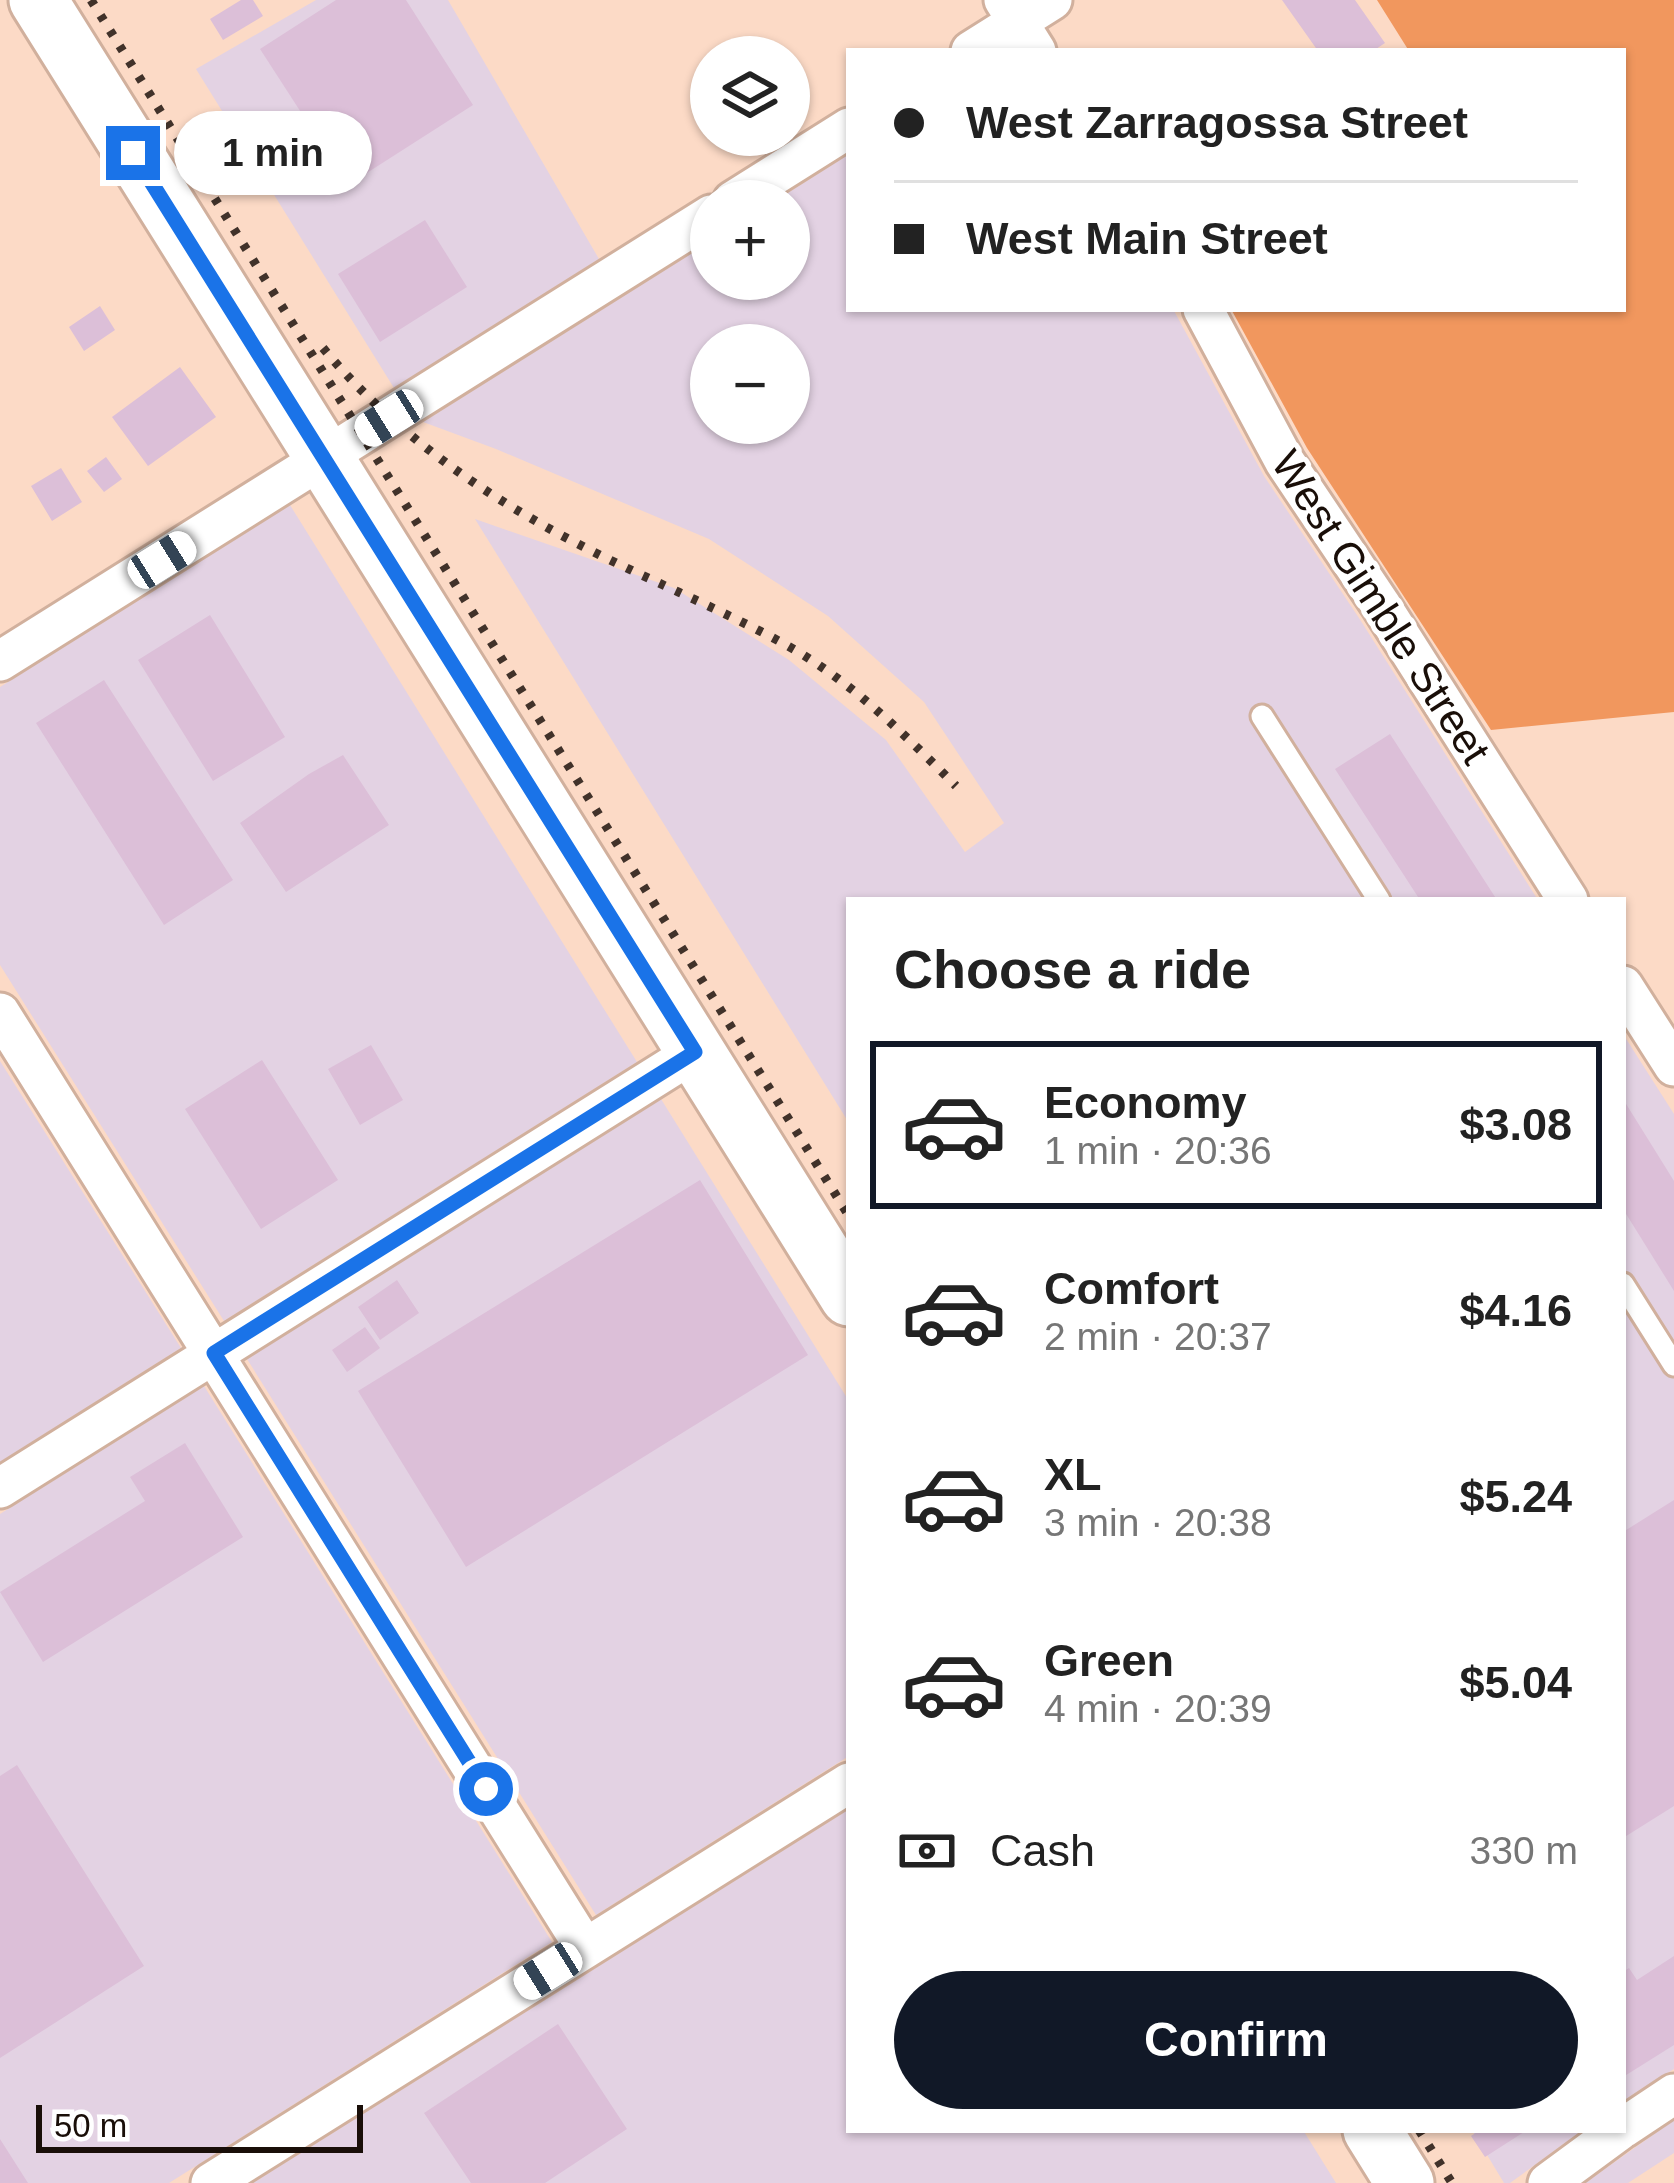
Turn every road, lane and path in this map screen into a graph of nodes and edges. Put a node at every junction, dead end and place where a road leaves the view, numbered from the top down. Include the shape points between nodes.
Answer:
1 (38, 0) edge
2 (1052, 0) edge
3 (1019, 24) edge
4 (976, 48) edge
5 (846, 130) edge
6 (766, 180) edge
7 (690, 228) edge
8 (1205, 312) edge
9 (323, 458) junction
10 (0, 661) edge
11 (1262, 716) dead end
12 (1377, 897) edge
13 (1566, 897) edge
14 (1626, 991) edge
15 (0, 1013) edge
16 (695, 1052) junction
17 (1674, 1066) edge
18 (846, 1292) edge
19 (1627, 1299) edge
20 (214, 1353) junction
21 (1674, 1365) edge
22 (0, 1488) edge
23 (846, 1785) edge
24 (585, 1948) junction
25 (1674, 2095) edge
26 (1626, 2126) edge
27 (1374, 2133) edge
28 (1617, 2133) edge
29 (211, 2183) edge
30 (1405, 2183) edge
31 (1548, 2183) edge

1 - 9 main road
2 - 3 street
3 - 4 street
5 - 6 street
7 - 9 street
8 - 13 street, West Gimble Street via 1285,462
9 - 10 street
9 - 16 main road
11 - 12 lane
14 - 17 street
15 - 20 street
16 - 18 main road
16 - 20 street
19 - 21 lane
20 - 22 street
20 - 24 street
23 - 24 street
24 - 29 street
25 - 26 street
27 - 30 main road
28 - 31 street

